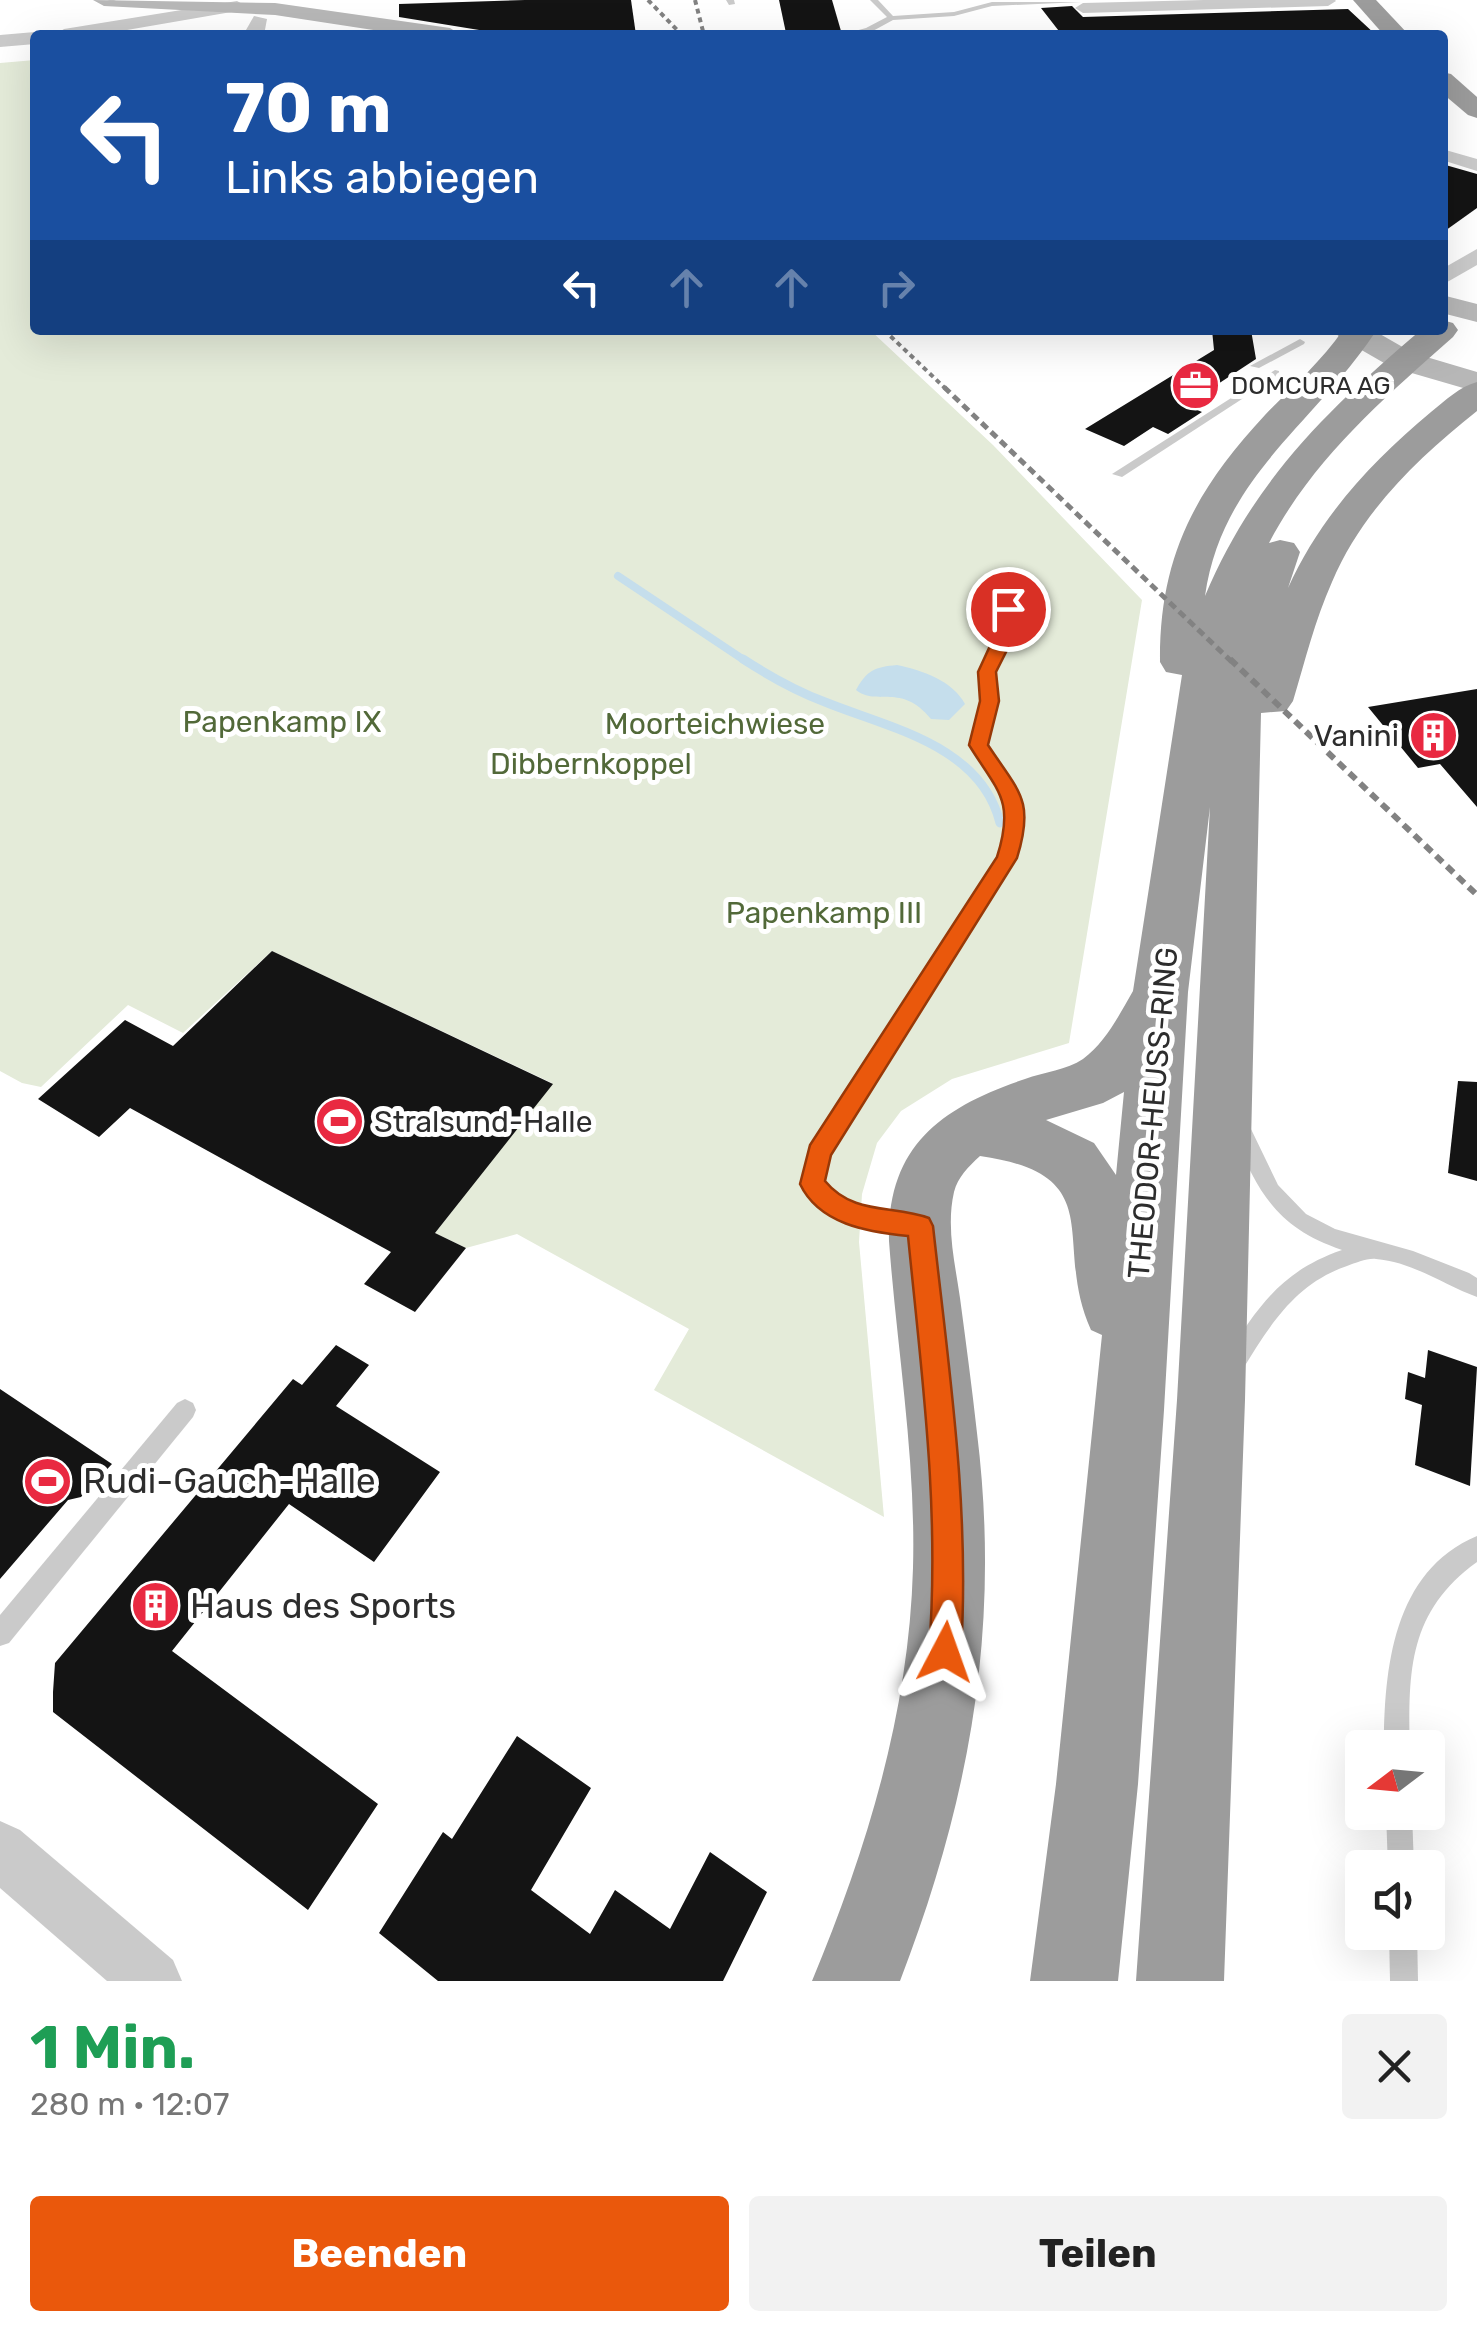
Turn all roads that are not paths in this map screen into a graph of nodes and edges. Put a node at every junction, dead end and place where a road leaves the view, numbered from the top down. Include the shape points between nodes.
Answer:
1 (83, 0) edge
2 (109, 0) edge
3 (342, 0) edge
4 (874, 0) edge
5 (1328, 1) edge
6 (1376, 3) edge
7 (1083, 8) edge
8 (228, 11) junction
9 (186, 14) junction
10 (267, 16) edge
11 (891, 18) junction
12 (95, 30) edge
13 (100, 30) edge
14 (378, 30) edge
15 (402, 30) edge
16 (868, 30) edge
17 (1393, 30) edge
18 (1412, 30) edge
19 (30, 38) edge
20 (0, 41) edge
21 (1448, 61) edge
22 (1448, 85) edge
23 (1477, 86) edge
24 (1477, 110) edge
25 (1448, 156) edge
26 (1474, 164) edge
27 (1477, 255) edge
28 (1448, 275) edge
29 (1477, 300) edge
30 (1448, 306) edge
31 (1477, 313) edge
32 (1448, 325) edge
33 (1477, 332) edge
34 (1362, 335) edge
35 (1436, 335) edge
36 (1300, 342) dead end
37 (1255, 366) dead end
38 (1275, 372) dead end
39 (1471, 384) edge
40 (1477, 432) edge
41 (1424, 433) junction
42 (1118, 474) dead end
43 (1008, 609) dead end
44 (1220, 635) junction
45 (1160, 992) junction
46 (1225, 1092) junction
47 (971, 1130) junction
48 (920, 1226) junction
49 (1367, 1250) junction
50 (1477, 1288) edge
51 (1211, 1400) junction
52 (186, 1410) dead end
53 (1130, 1410) junction
54 (1477, 1548) edge
55 (0, 1634) edge
56 (1397, 1730) edge
57 (0, 1850) edge
58 (1185, 1899) junction
59 (1403, 1950) edge
60 (152, 1981) edge
61 (856, 1981) edge
62 (1074, 1981) edge
63 (1180, 1981) edge
64 (1199, 1981) edge
65 (1404, 1981) edge

1 - 9 main road
2 - 8 main road
3 - 10 main road
4 - 11 lane
5 - 7 street
6 - 17 highway
6 - 18 highway
7 - 11 lane via 992,4
8 - 9 main road
8 - 10 main road
8 - 13 street
9 - 12 street
10 - 14 main road
10 - 15 main road
11 - 16 lane
19 - 20 street
21 - 23 highway
22 - 24 highway
25 - 26 street
27 - 28 street
29 - 32 highway, THEODOR-HEUSS-RING
30 - 31 main road
33 - 44 highway, THEODOR-HEUSS-RING via 1370,427 1311,496 1276,560
34 - 39 main road via 1402,360
34 - 44 highway via 1233,475 1195,540
35 - 44 highway, THEODOR-HEUSS-RING via 1289,474 1244,548
36 - 37 lane
38 - 42 lane
39 - 41 highway
40 - 41 highway
41 - 44 highway via 1384,473 1309,587
43 - 48 lane via 987,672 989,701 978,745 1012,796 1018,824 1007,858 813,1169 812,1184 831,1207
44 - 45 highway, THEODOR-HEUSS-RING via 1190,767
44 - 46 highway, THEODOR-HEUSS-RING via 1252,708 1236,809
45 - 47 highway via 1104,1074
45 - 53 highway, THEODOR-HEUSS-RING
46 - 49 lane via 1260,1174 1284,1207 1322,1234
46 - 51 highway, THEODOR-HEUSS-RING
47 - 48 highway via 936,1161
47 - 53 highway via 1061,1150 1088,1177
48 - 61 highway via 949,1507 945,1652 914,1821
49 - 50 lane via 1408,1258
49 - 51 lane via 1292,1282
51 - 58 highway, THEODOR-HEUSS-RING
52 - 55 lane
53 - 62 highway, THEODOR-HEUSS-RING
54 - 56 lane via 1429,1588 1408,1625 1399,1656
57 - 60 street
58 - 63 highway, THEODOR-HEUSS-RING
58 - 64 highway
59 - 65 lane

